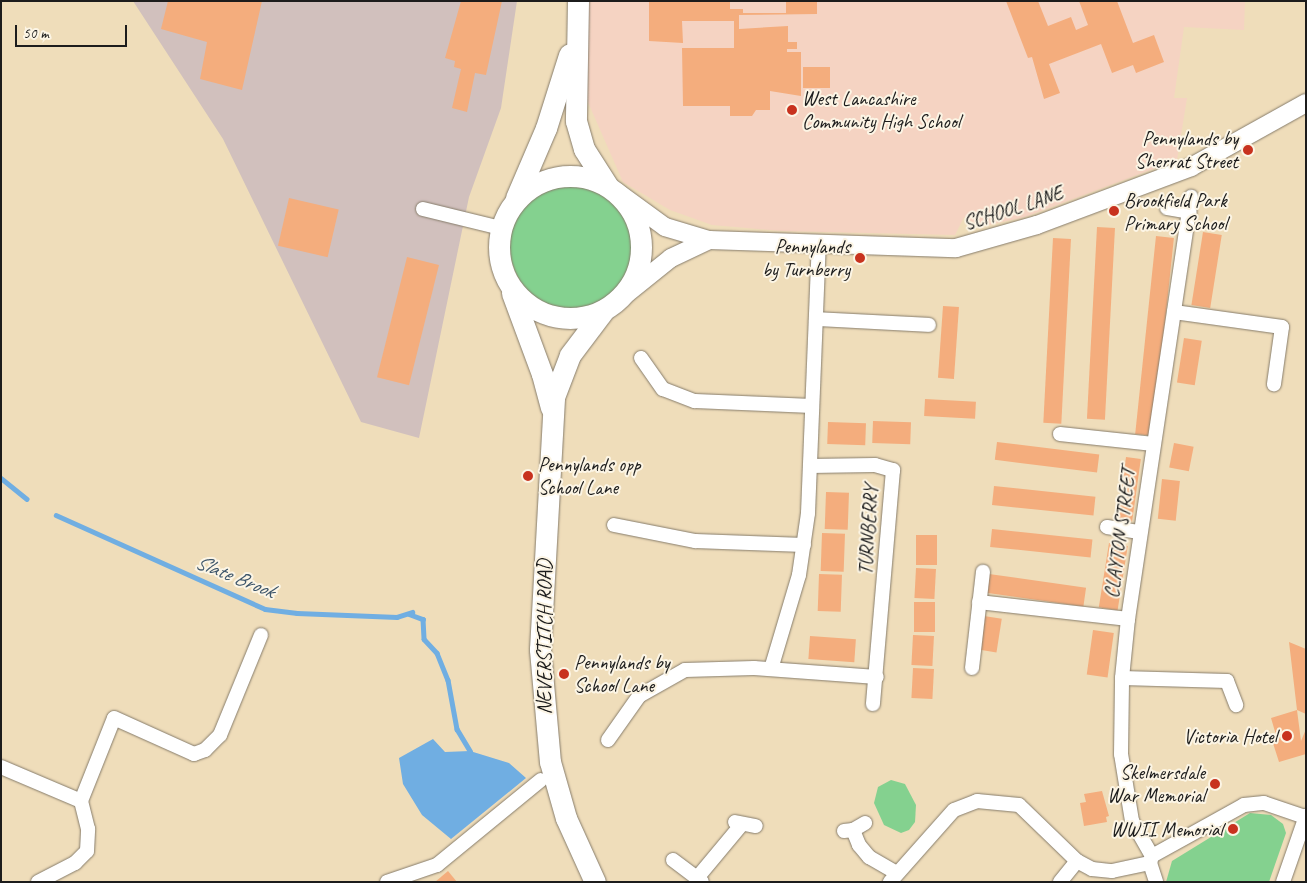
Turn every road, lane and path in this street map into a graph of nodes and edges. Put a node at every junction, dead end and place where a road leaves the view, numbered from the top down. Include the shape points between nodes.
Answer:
1 (578, 1) edge
2 (576, 28) junction
3 (1306, 103) edge
4 (612, 189) junction
5 (1191, 197) dead end
6 (514, 202) junction
7 (1167, 208) dead end
8 (424, 209) dead end
9 (1190, 212) junction
10 (501, 228) junction
11 (710, 240) junction
12 (819, 244) junction
13 (509, 285) junction
14 (612, 305) junction
15 (1174, 312) junction
16 (816, 319) junction
17 (930, 325) dead end
18 (641, 358) dead end
19 (1274, 384) dead end
20 (812, 406) junction
21 (552, 413) junction
22 (1060, 434) dead end
23 (1153, 444) junction
24 (810, 466) junction
25 (614, 524) dead end
26 (1107, 528) dead end
27 (1140, 532) junction
28 (804, 545) junction
29 (983, 572) dead end
30 (979, 602) junction
31 (1128, 619) junction
32 (261, 635) dead end
33 (972, 668) dead end
34 (771, 669) junction
35 (877, 677) junction
36 (1122, 678) junction
37 (873, 704) dead end
38 (1236, 705) dead end
39 (608, 740) dead end
40 (1, 767) edge
41 (541, 780) dead end
42 (81, 801) junction
43 (1306, 816) edge
44 (756, 826) dead end
45 (854, 828) dead end
46 (1151, 859) junction
47 (673, 860) dead end
48 (1077, 861) junction
49 (894, 877) edge
50 (700, 880) edge
51 (38, 882) edge
52 (387, 882) edge
53 (595, 882) edge
54 (1060, 882) edge
55 (1156, 882) edge
56 (1283, 882) edge

1 - 2 main road
2 - 4 main road via 578,129 584,149
2 - 6 main road via 546,128
3 - 12 street, SCHOOL LANE via 1191,167 980,243 934,250
4 - 6 main road via 588,177 568,175 547,179 529,188
4 - 11 street, SCHOOL LANE via 664,227
4 - 14 main road via 632,211 641,233 642,257 634,280
5 - 9 street, CLAYTON STREET
6 - 10 main road
7 - 9 street
8 - 10 street
9 - 15 street, CLAYTON STREET
10 - 13 main road via 498,248 501,267
11 - 12 street, SCHOOL LANE
11 - 14 street, SCHOOL LANE via 671,258
12 - 16 street
13 - 14 main road via 523,302 556,317 584,318
13 - 21 main road, NEVERSTITCH ROAD via 542,374
14 - 21 main road, NEVERSTITCH ROAD via 570,355 558,383
15 - 19 street via 1282,327
15 - 23 street, CLAYTON STREET
16 - 17 street
16 - 20 street
18 - 20 street via 664,389 694,401
20 - 24 street
21 - 53 main road, NEVERSTITCH ROAD via 540,649 545,726 550,762 566,818
22 - 23 street
23 - 27 street, CLAYTON STREET
24 - 28 street
24 - 35 street, TURNBERRY via 876,465 893,470
25 - 28 street via 695,541
26 - 27 street
27 - 31 street, CLAYTON STREET
28 - 34 street
29 - 30 street
30 - 31 street
30 - 33 street
31 - 36 street, CLAYTON STREET
32 - 42 street via 220,735 205,750 194,754 114,718
34 - 35 street
34 - 39 street via 685,670 639,696
35 - 37 street, TURNBERRY
36 - 38 street via 1226,681
36 - 46 street, CLAYTON STREET via 1121,754 1130,811 1138,837
40 - 42 street
41 - 52 street via 437,865
42 - 51 street via 88,829 87,851 75,863
43 - 46 street via 1264,803 1244,805
43 - 56 street
44 - 50 street via 738,823
45 - 49 street via 859,845
46 - 48 street via 1102,871
46 - 55 street, CLAYTON STREET
47 - 50 street
48 - 49 street via 1019,805 977,801 954,810
48 - 54 street

